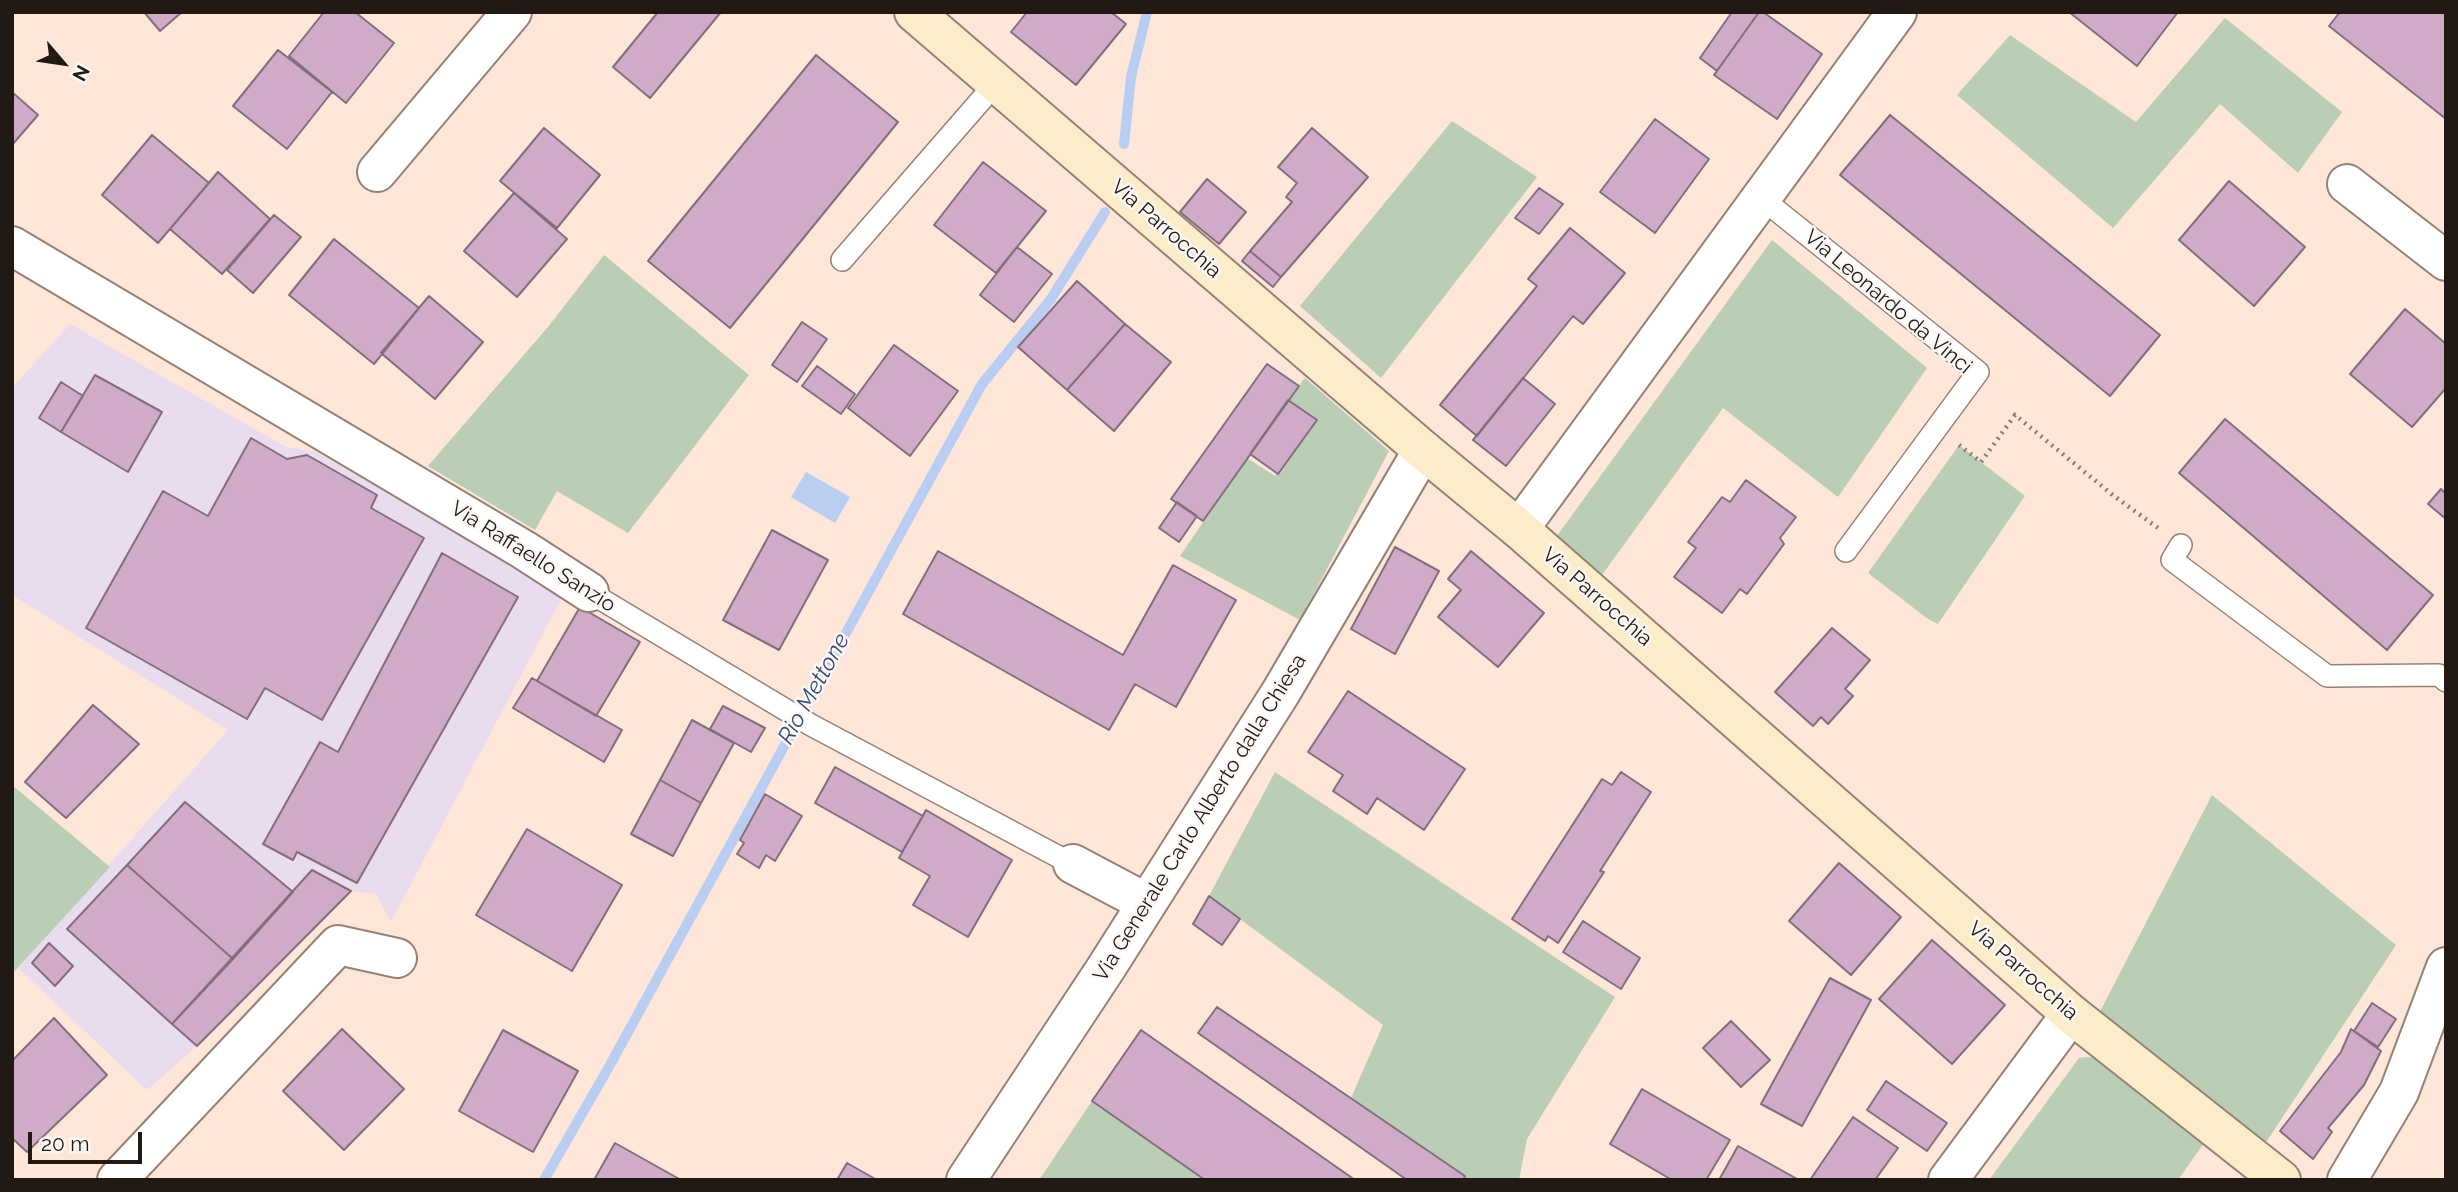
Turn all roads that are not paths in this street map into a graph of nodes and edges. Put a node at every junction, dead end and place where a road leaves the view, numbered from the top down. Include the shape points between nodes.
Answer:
1 (512, 12) edge
2 (914, 12) edge
3 (1897, 12) edge
4 (996, 83) junction
5 (377, 172) dead end
6 (2347, 184) dead end
7 (1760, 197) junction
8 (12, 246) edge
9 (842, 261) dead end
10 (2446, 261) edge
11 (1423, 450) junction
12 (1519, 529) junction
13 (2181, 545) road end
14 (1846, 551) dead end
15 (589, 592) joint
16 (2443, 672) edge
17 (1066, 860) joint
18 (1151, 897) junction
19 (397, 958) dead end
20 (2446, 967) edge
21 (2071, 1014) junction
22 (117, 1180) edge
23 (966, 1180) edge
24 (1948, 1180) edge
25 (2281, 1180) edge
26 (2347, 1180) edge

1 - 5 street
2 - 4 street, Via Parrocchia
3 - 7 street
4 - 9 lane
4 - 11 street, Via Parrocchia
6 - 10 street
7 - 12 street
7 - 14 lane, Via Leonardo da Vinci via 1978,372
8 - 15 street, Via Raffaello Sanzio
11 - 12 street, Via Parrocchia
11 - 18 street, Via Generale Carlo Alberto dalla Chiesa via 1281,692
12 - 21 street, Via Parrocchia
13 - 16 lane via 2172,560 2327,676
15 - 17 lane, Via Raffaello Sanzio via 811,725
17 - 18 street, Via Raffaello Sanzio via 1139,900
18 - 23 street, Via Generale Carlo Alberto dalla Chiesa
19 - 22 street via 338,946
20 - 26 street via 2399,1092
21 - 24 street
21 - 25 street, Via Parrocchia

